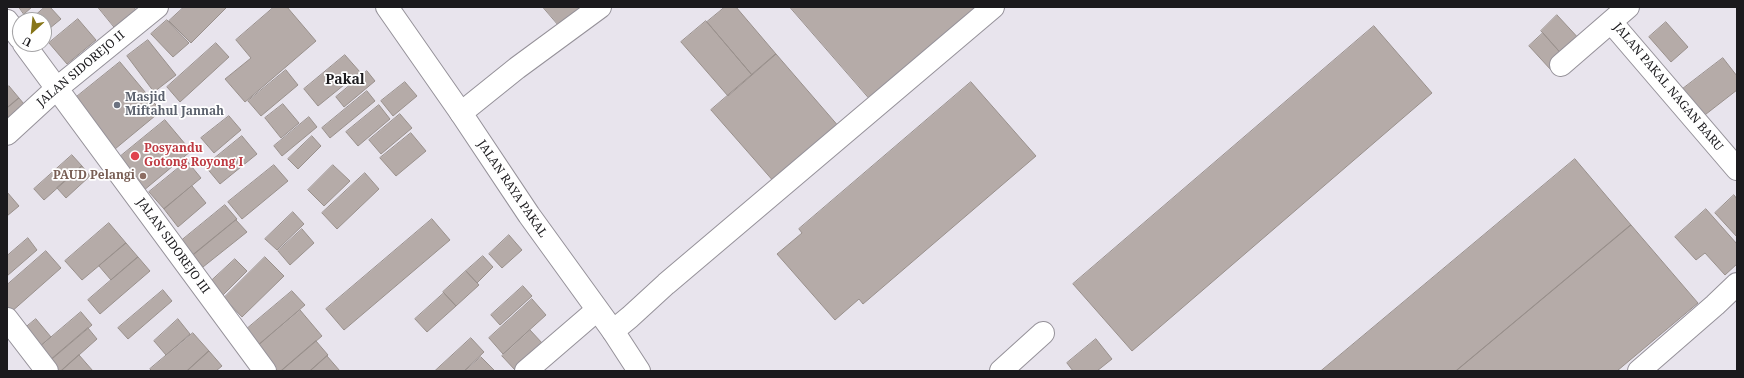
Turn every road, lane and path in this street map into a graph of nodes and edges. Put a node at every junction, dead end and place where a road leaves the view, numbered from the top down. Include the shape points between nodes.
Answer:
1 (157, 7) edge
2 (387, 7) edge
3 (600, 7) edge
4 (993, 7) edge
5 (1628, 7) edge
6 (1611, 22) junction
7 (30, 52) edge
8 (1561, 65) dead end
9 (56, 89) junction
10 (460, 113) junction
11 (7, 134) edge
12 (1737, 169) edge
13 (1737, 284) edge
14 (598, 310) junction
15 (7, 319) edge
16 (613, 331) junction
17 (1043, 333) dead end
18 (47, 371) edge
19 (265, 371) edge
20 (526, 371) edge
21 (639, 371) edge
22 (1001, 371) edge
23 (1639, 371) edge

1 - 9 street, JALAN SIDOREJO II
2 - 10 street, JALAN RAYA PAKAL
3 - 10 street
4 - 16 street
5 - 6 street, JALAN PAKAL NAGAN BARU
6 - 8 street
6 - 12 street, JALAN PAKAL NAGAN BARU
7 - 9 street, JALAN SIDOREJO III
9 - 11 street, JALAN SIDOREJO II
9 - 19 street, JALAN SIDOREJO III
10 - 14 street, JALAN RAYA PAKAL via 529,215
13 - 23 street
14 - 16 street, JALAN RAYA PAKAL
14 - 20 street
15 - 18 street
16 - 21 street, JALAN RAYA PAKAL
17 - 22 street

